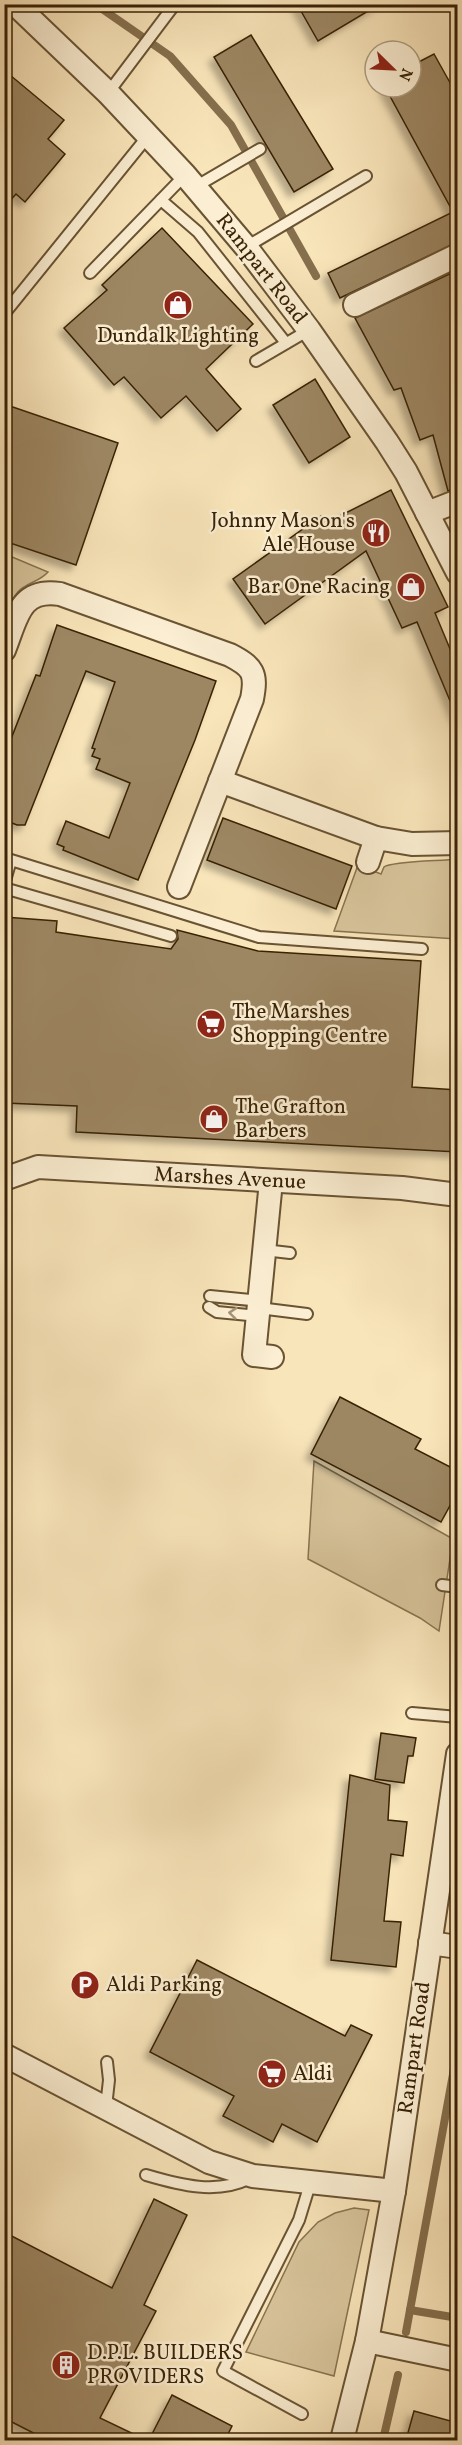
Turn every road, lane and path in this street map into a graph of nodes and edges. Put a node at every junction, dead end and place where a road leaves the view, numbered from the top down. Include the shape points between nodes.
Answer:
1 (15, 4) edge
2 (175, 4) edge
3 (108, 93) junction
4 (148, 136) junction
5 (260, 149) dead end
6 (366, 176) dead end
7 (190, 181) junction
8 (161, 200) junction
9 (246, 247) junction
10 (458, 255) edge
11 (90, 273) dead end
12 (355, 304) dead end
13 (4, 314) edge
14 (309, 330) junction
15 (286, 343) junction
16 (256, 361) dead end
17 (458, 501) edge
18 (427, 513) junction
19 (458, 573) edge
20 (4, 650) edge
21 (220, 781) junction
22 (376, 838) junction
23 (458, 843) edge
24 (8, 859) edge
25 (368, 862) dead end
26 (4, 886) edge
27 (179, 887) dead end
28 (171, 936) dead end
29 (422, 949) dead end
30 (4, 1179) edge
31 (271, 1181) junction
32 (458, 1196) edge
33 (264, 1250) junction
34 (290, 1253) dead end
35 (259, 1308) junction
36 (307, 1314) dead end
37 (272, 1357) dead end
38 (442, 1585) dead end
39 (458, 1587) edge
40 (412, 1713) dead end
41 (458, 1717) edge
42 (458, 1754) edge
43 (430, 1943) junction
44 (458, 1947) edge
45 (4, 2055) edge
46 (107, 2062) dead end
47 (106, 2107) junction
48 (146, 2175) dead end
49 (253, 2176) junction
50 (310, 2184) junction
51 (394, 2191) junction
52 (367, 2341) junction
53 (458, 2360) edge
54 (302, 2414) dead end
55 (342, 2440) edge

1 - 3 street, Rampart Road
2 - 3 lane
3 - 4 street, Rampart Road
4 - 7 street, Rampart Road
4 - 13 lane
5 - 7 lane
6 - 9 lane
7 - 8 lane
7 - 9 street, Rampart Road
8 - 11 lane
8 - 15 lane via 198,232
9 - 14 street, Rampart Road
10 - 12 street
14 - 15 lane
14 - 18 street, Rampart Road via 402,465
15 - 16 lane
17 - 18 street
18 - 19 street, Rampart Road
20 - 21 street via 22,605 47,592 185,638 248,664 256,681 252,699
21 - 22 street
21 - 27 street
22 - 23 street via 412,844
22 - 25 street
24 - 26 lane
24 - 29 lane via 260,937
26 - 28 lane
30 - 31 street, Marshes Avenue via 38,1167
31 - 32 street, Marshes Avenue via 402,1188
31 - 33 street
33 - 34 lane
33 - 35 street
35 -> 35 lane via 218,1312 210,1301
35 - 36 lane
35 - 37 street via 255,1355
38 - 39 lane
40 - 41 lane
42 - 43 street, Rampart Road
43 - 44 street
43 - 51 street, Rampart Road
45 - 47 street
46 - 47 lane
47 - 49 street via 209,2162
48 - 49 lane via 180,2185 212,2187 236,2186
49 - 50 street
50 - 51 street
50 - 54 lane via 298,2220 223,2372
51 - 52 street, Rampart Road
52 - 53 street
52 - 55 street, Rampart Road

